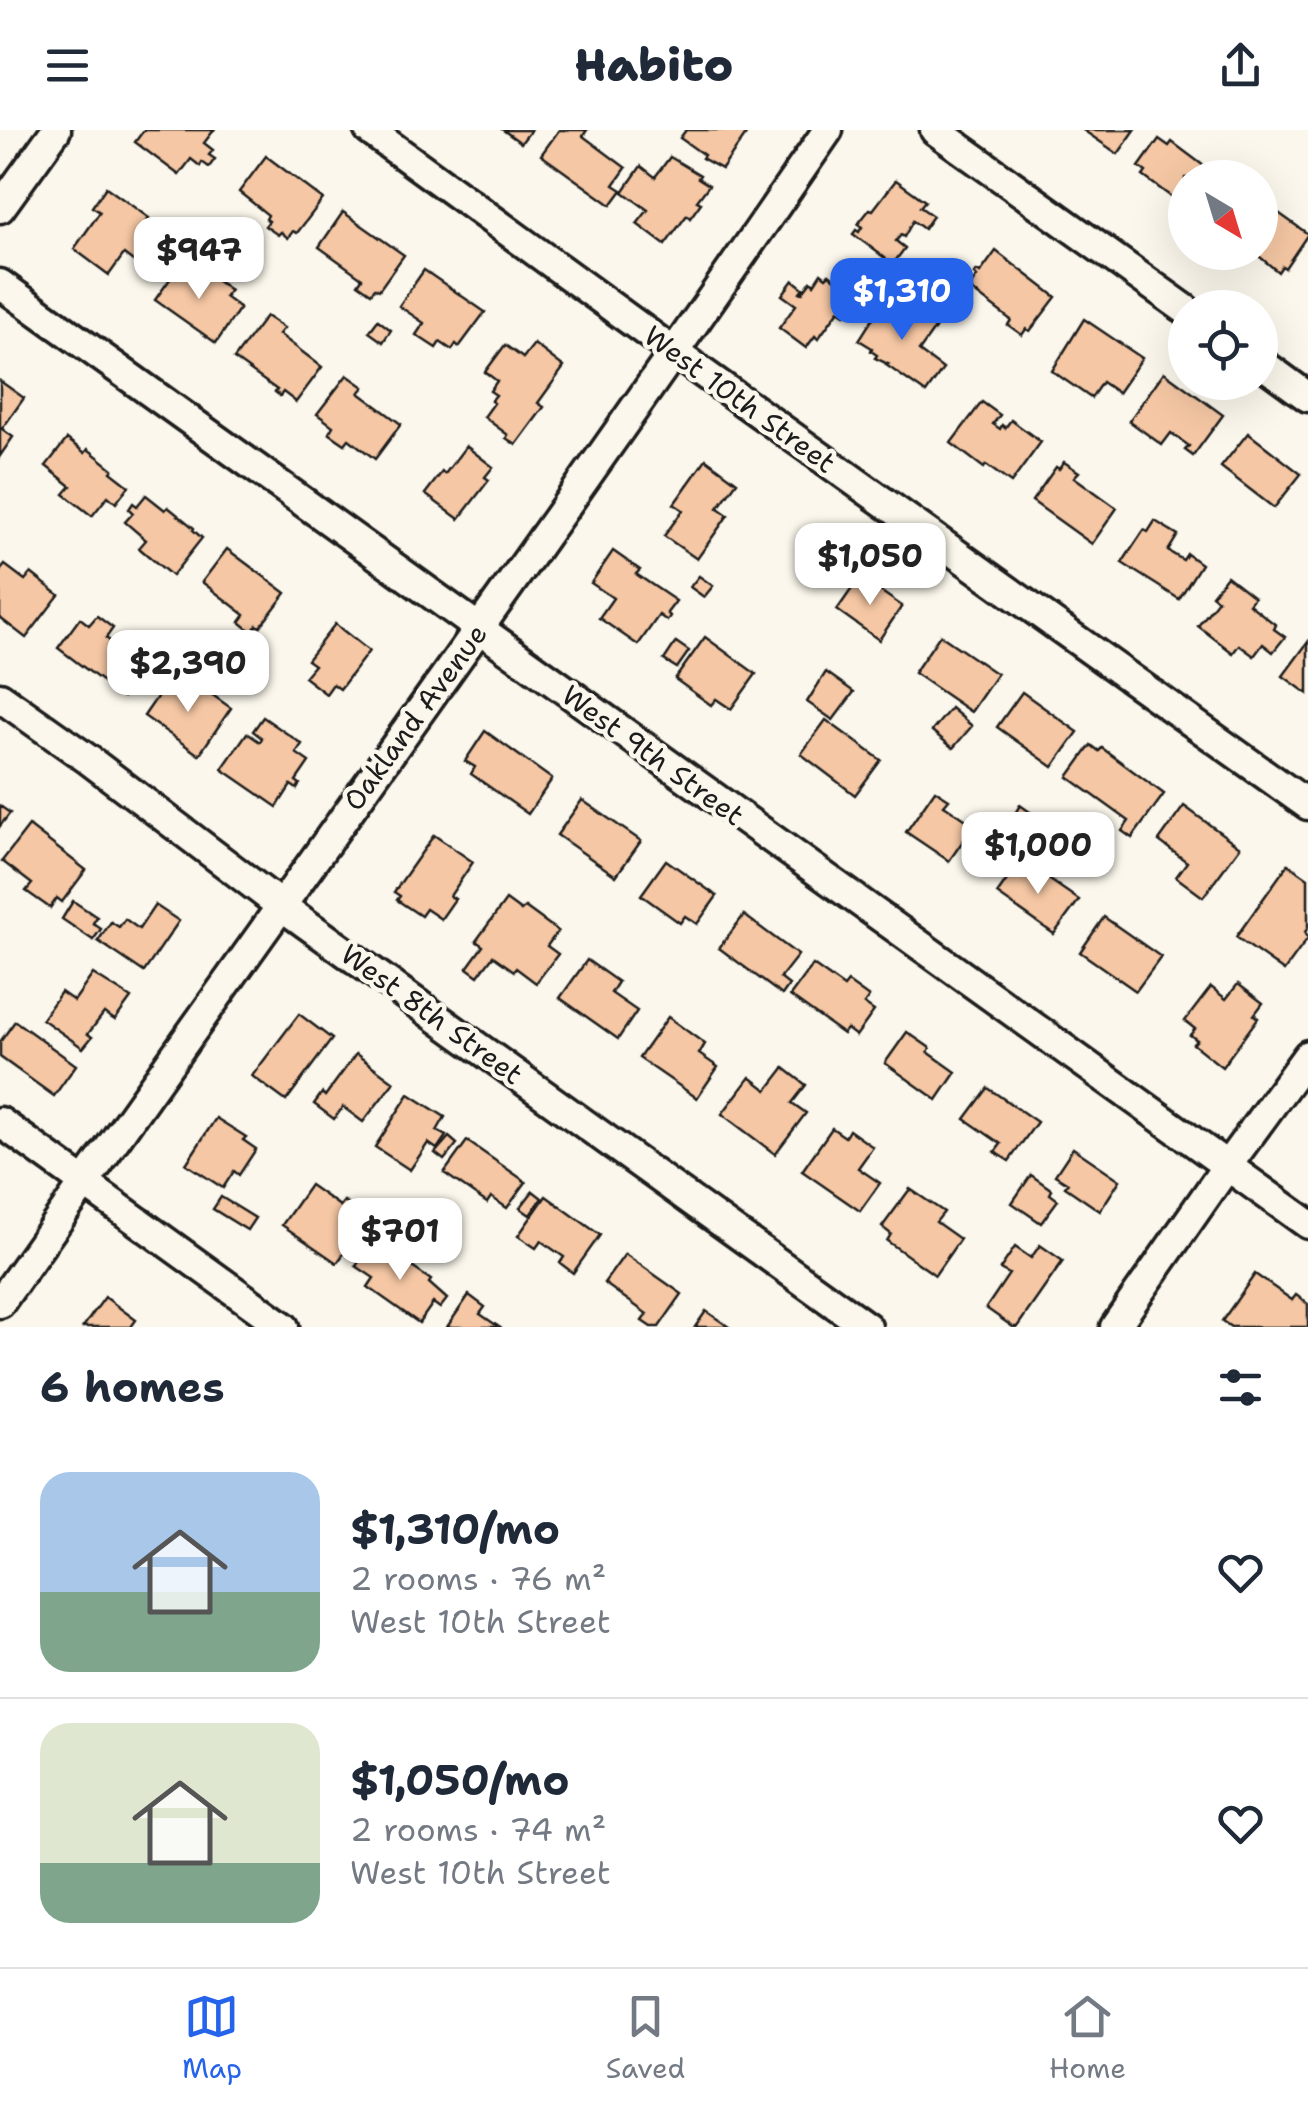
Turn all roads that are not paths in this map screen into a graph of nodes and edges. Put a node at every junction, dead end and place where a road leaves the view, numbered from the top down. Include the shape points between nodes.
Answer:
1 (56, 130) edge
2 (369, 130) edge
3 (828, 130) edge
4 (935, 130) edge
5 (0, 208) edge
6 (0, 284) edge
7 (1168, 297) edge
8 (675, 353) junction
9 (1278, 375) edge
10 (1308, 396) edge
11 (478, 629) junction
12 (0, 697) edge
13 (1308, 805) edge
14 (280, 905) junction
15 (1308, 1055) edge
16 (0, 1122) edge
17 (1227, 1166) junction
18 (84, 1183) junction
19 (1308, 1224) edge
20 (0, 1303) edge
21 (284, 1327) edge
22 (867, 1327) edge
23 (1115, 1327) edge

1 - 5 street
2 - 8 street, West 10th Street
3 - 8 street, Oakland Avenue
4 - 7 street
6 - 11 street, West 9th Street
8 - 11 street, Oakland Avenue
8 - 13 street, West 10th Street
9 - 10 street
11 - 14 street, Oakland Avenue
11 - 17 street, West 9th Street
12 - 14 street, West 8th Street
14 - 18 street, Oakland Avenue
14 - 22 street, West 8th Street
15 - 17 street
16 - 18 street
17 - 19 street, West 9th Street
17 - 23 street
18 - 20 street, Oakland Avenue
18 - 21 street

